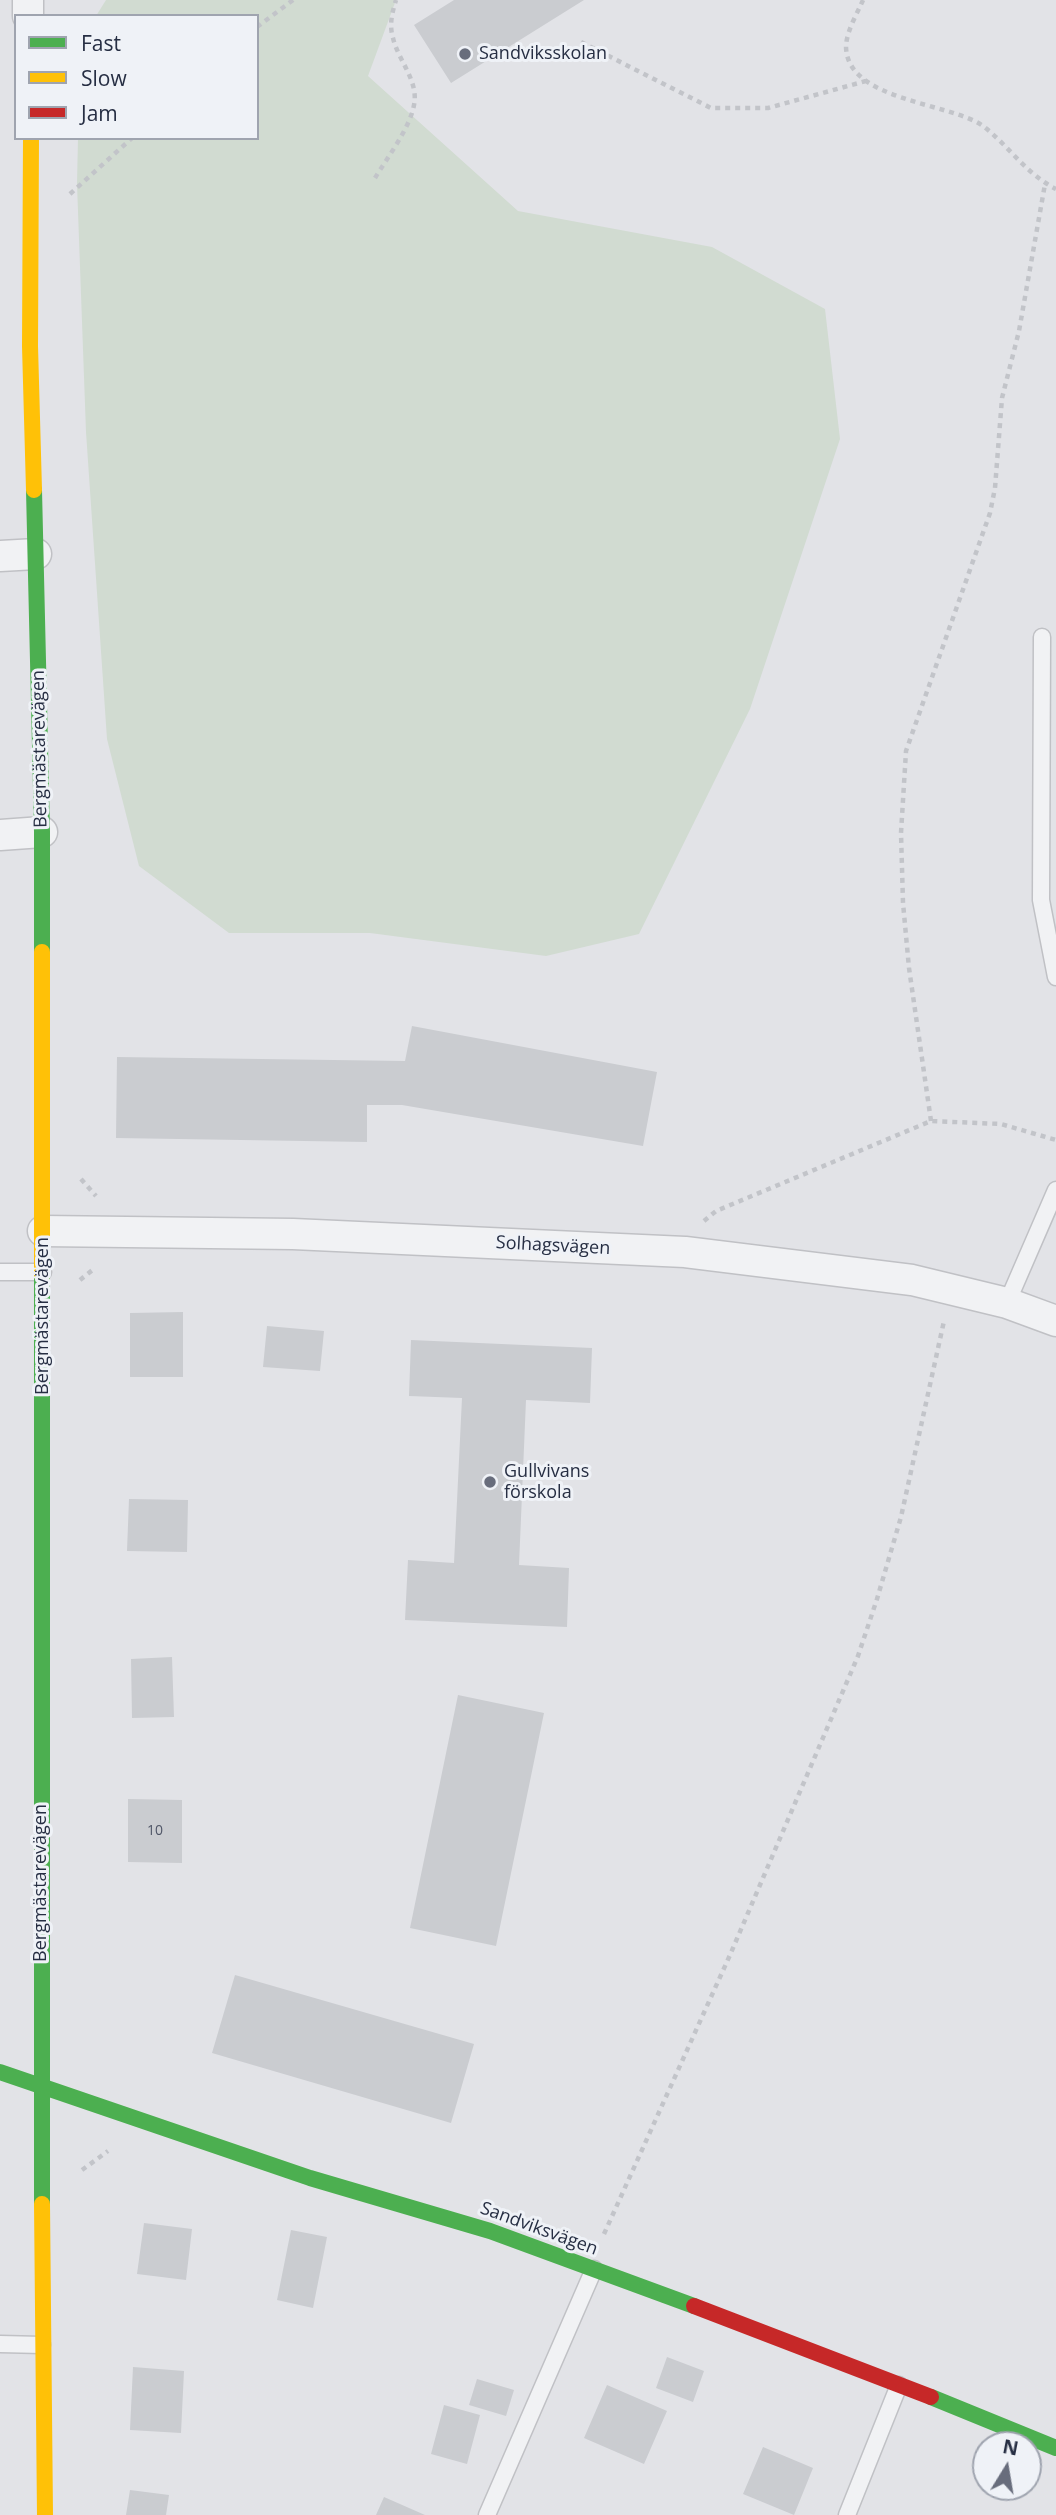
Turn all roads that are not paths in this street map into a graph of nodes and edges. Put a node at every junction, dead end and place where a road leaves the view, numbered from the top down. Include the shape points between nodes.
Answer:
1 (31, 140) edge
2 (36, 554) junction
3 (0, 556) edge
4 (1042, 637) dead end
5 (42, 832) junction
6 (0, 835) edge
7 (1056, 977) edge
8 (1056, 1190) edge
9 (1050, 1219) edge
10 (43, 1231) junction
11 (0, 1272) edge
12 (43, 1272) junction
13 (1007, 1303) junction
14 (1056, 1321) edge
15 (0, 2072) edge
16 (41, 2087) junction
17 (594, 2269) junction
18 (0, 2344) edge
19 (42, 2345) junction
20 (899, 2385) junction
21 (1056, 2448) edge
22 (40, 2508) edge
23 (487, 2515) edge
24 (847, 2515) edge

1 - 2 street, Bergmästarevägen
2 - 3 street
2 - 5 street, Bergmästarevägen
4 - 7 lane via 1041,901
5 - 6 street
5 - 10 street, Bergmästarevägen
8 - 9 lane
9 - 13 lane
10 - 12 street, Bergmästarevägen
10 - 13 street, Solhagsvägen via 293,1234 685,1252 899,1278
11 - 12 lane
12 - 16 street, Bergmästarevägen
13 - 14 street, Solhagsvägen
15 - 16 street, Sandviksvägen
16 - 17 street, Sandviksvägen via 310,2178 490,2231
16 - 19 street, Bergmästarevägen
17 - 20 street, Sandviksvägen
17 - 23 lane
18 - 19 lane
19 - 22 street, Bergmästarevägen
20 - 21 street, Sandviksvägen
20 - 24 lane

